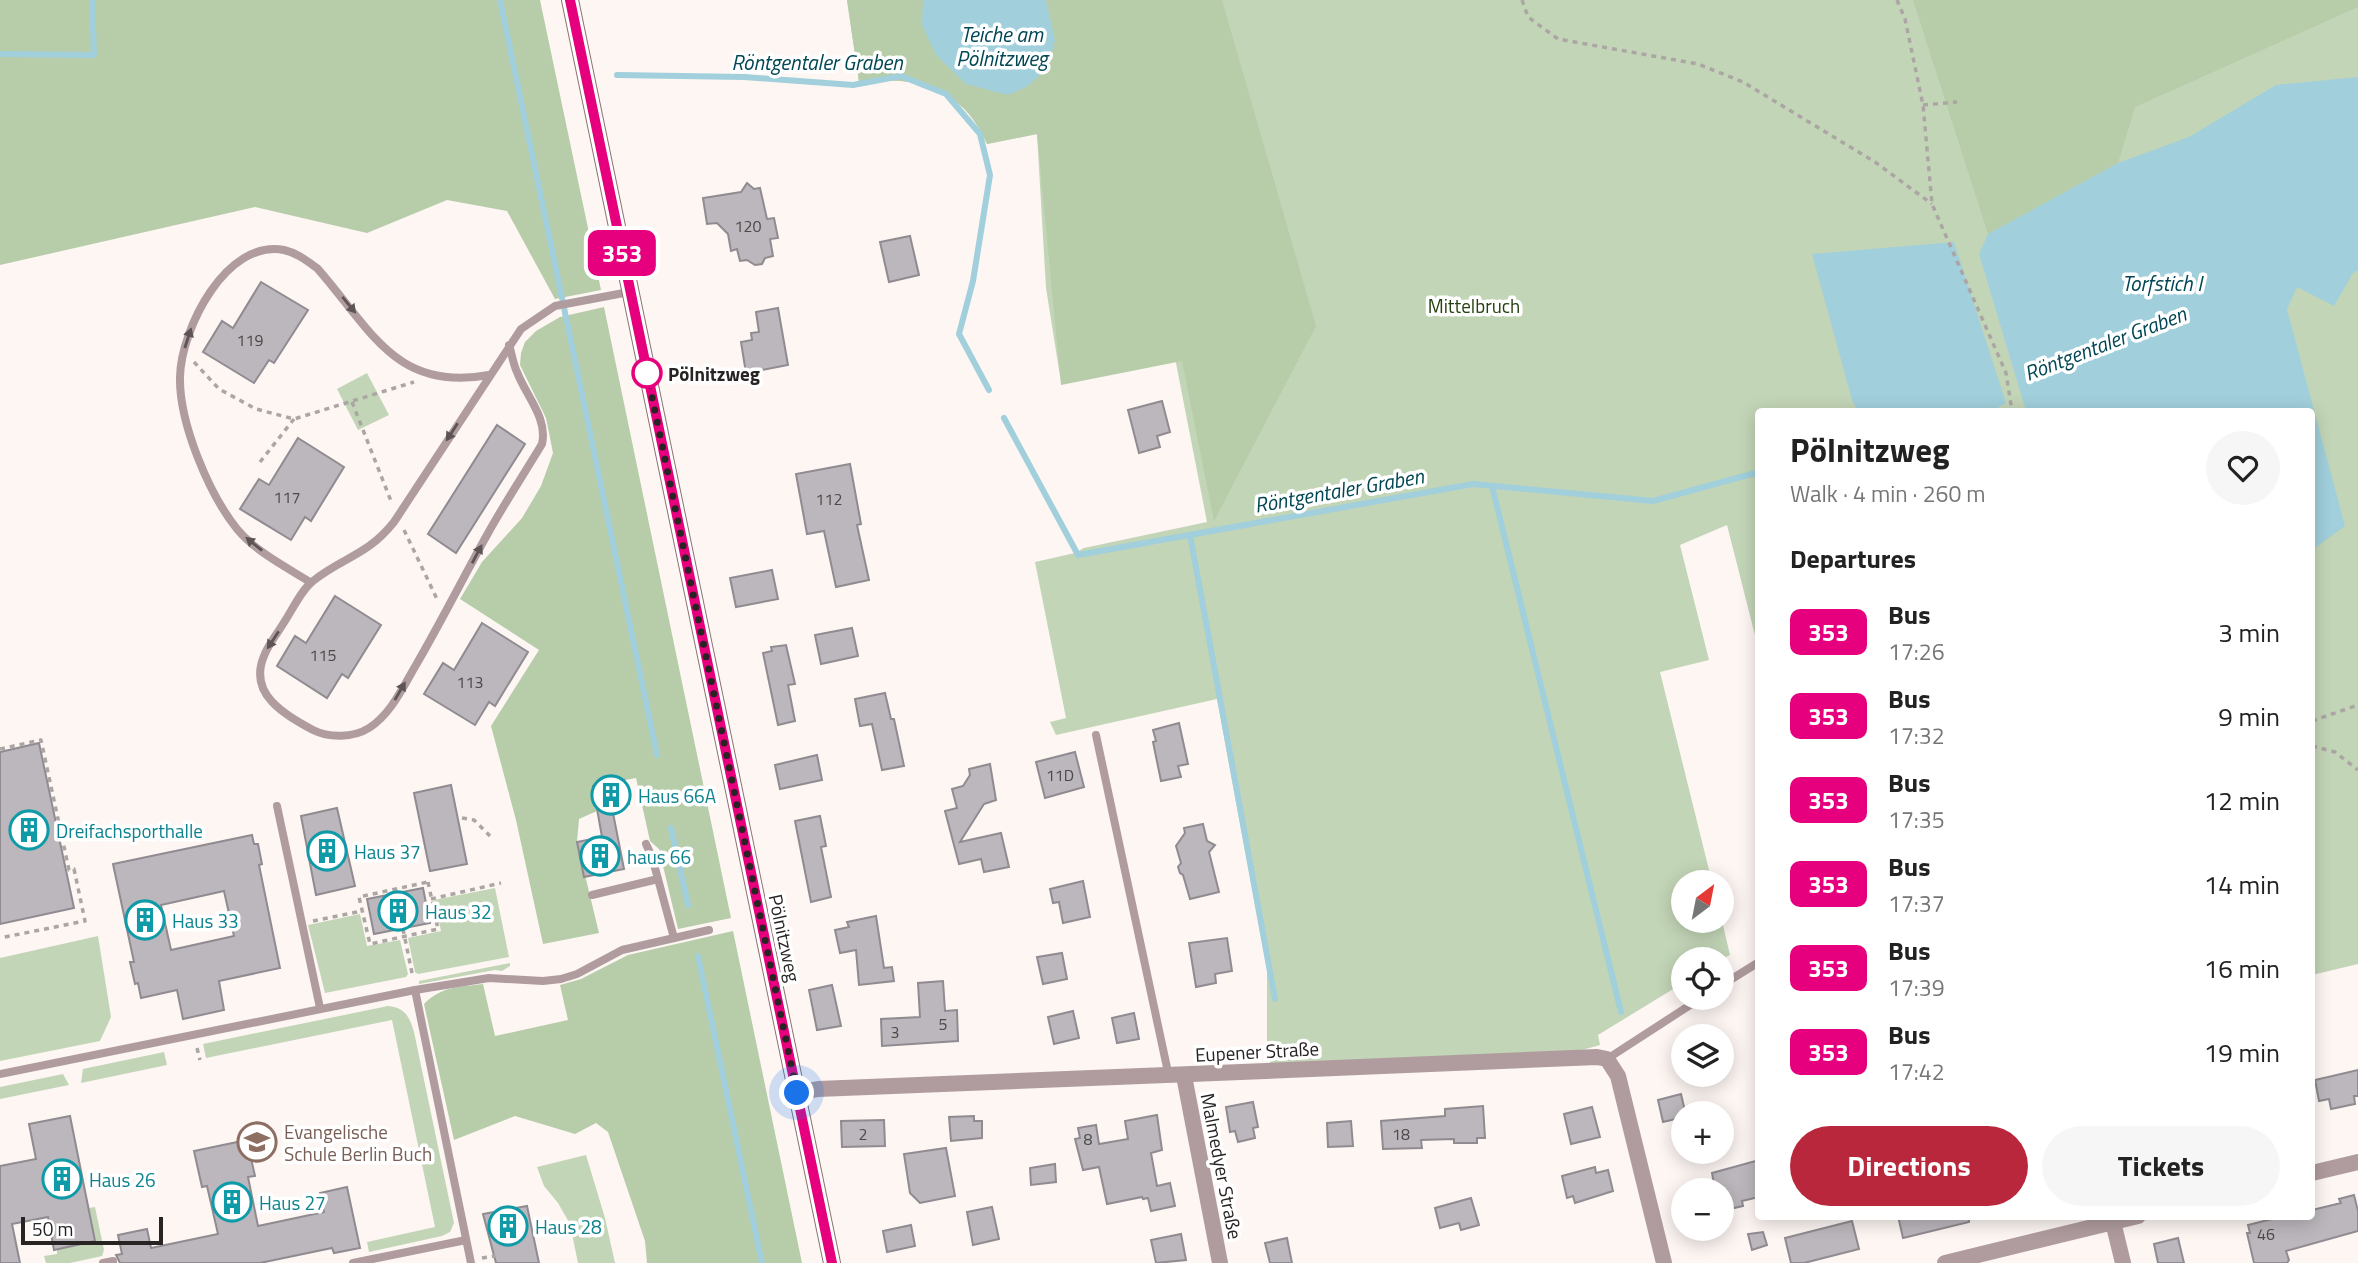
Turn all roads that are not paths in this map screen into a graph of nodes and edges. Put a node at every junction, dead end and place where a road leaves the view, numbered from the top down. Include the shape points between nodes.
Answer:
1 (570, 0) edge
2 (629, 292) junction
3 (509, 345) junction
4 (489, 375) junction
5 (310, 582) junction
6 (1096, 735) dead end
7 (276, 806) dead end
8 (646, 844) dead end
9 (658, 879) junction
10 (592, 895) dead end
11 (709, 930) dead end
12 (674, 938) junction
13 (1755, 964) edge
14 (1734, 978) edge
15 (415, 990) junction
16 (320, 1008) junction
17 (1683, 1010) edge
18 (1607, 1059) junction
19 (0, 1074) edge
20 (1176, 1076) junction
21 (797, 1093) junction
22 (2358, 1162) edge
23 (2315, 1172) edge
24 (2121, 1220) edge
25 (2113, 1222) junction
26 (466, 1240) junction
27 (103, 1263) edge
28 (113, 1263) edge
29 (354, 1263) edge
30 (471, 1263) edge
31 (832, 1263) edge
32 (1220, 1263) edge
33 (1664, 1263) edge
34 (1945, 1263) edge
35 (2123, 1263) edge

1 - 2 street, Pölnitzweg
2 - 3 lane via 555,306 521,329
2 - 21 street, Pölnitzweg
3 - 4 lane
5 -> 3 lane via 264,654 260,685 271,703 318,732 338,736 369,729 390,708 542,444 543,424 516,372
4 -> 5 lane via 381,539
5 -> 4 lane via 239,531 218,499 188,428 180,376 184,352 200,307 214,285 246,257 270,249 285,250 317,268 393,358 433,376 468,379
6 - 20 lane
7 - 16 lane
8 - 9 lane
9 - 10 lane
9 - 12 lane
11 - 12 lane
12 - 15 lane via 622,950 561,979 489,978
13 - 14 lane
15 - 16 lane
15 - 26 lane
16 - 19 lane
17 - 18 lane
18 - 20 street, Eupener Straße
18 - 33 street via 1618,1076
20 - 21 street, Eupener Straße
20 - 32 street, Malmedyer Straße
21 - 31 street, Pölnitzweg
22 - 23 street
24 - 25 street
25 - 34 street
25 - 35 street
26 - 29 lane
26 - 30 lane
27 - 28 lane

